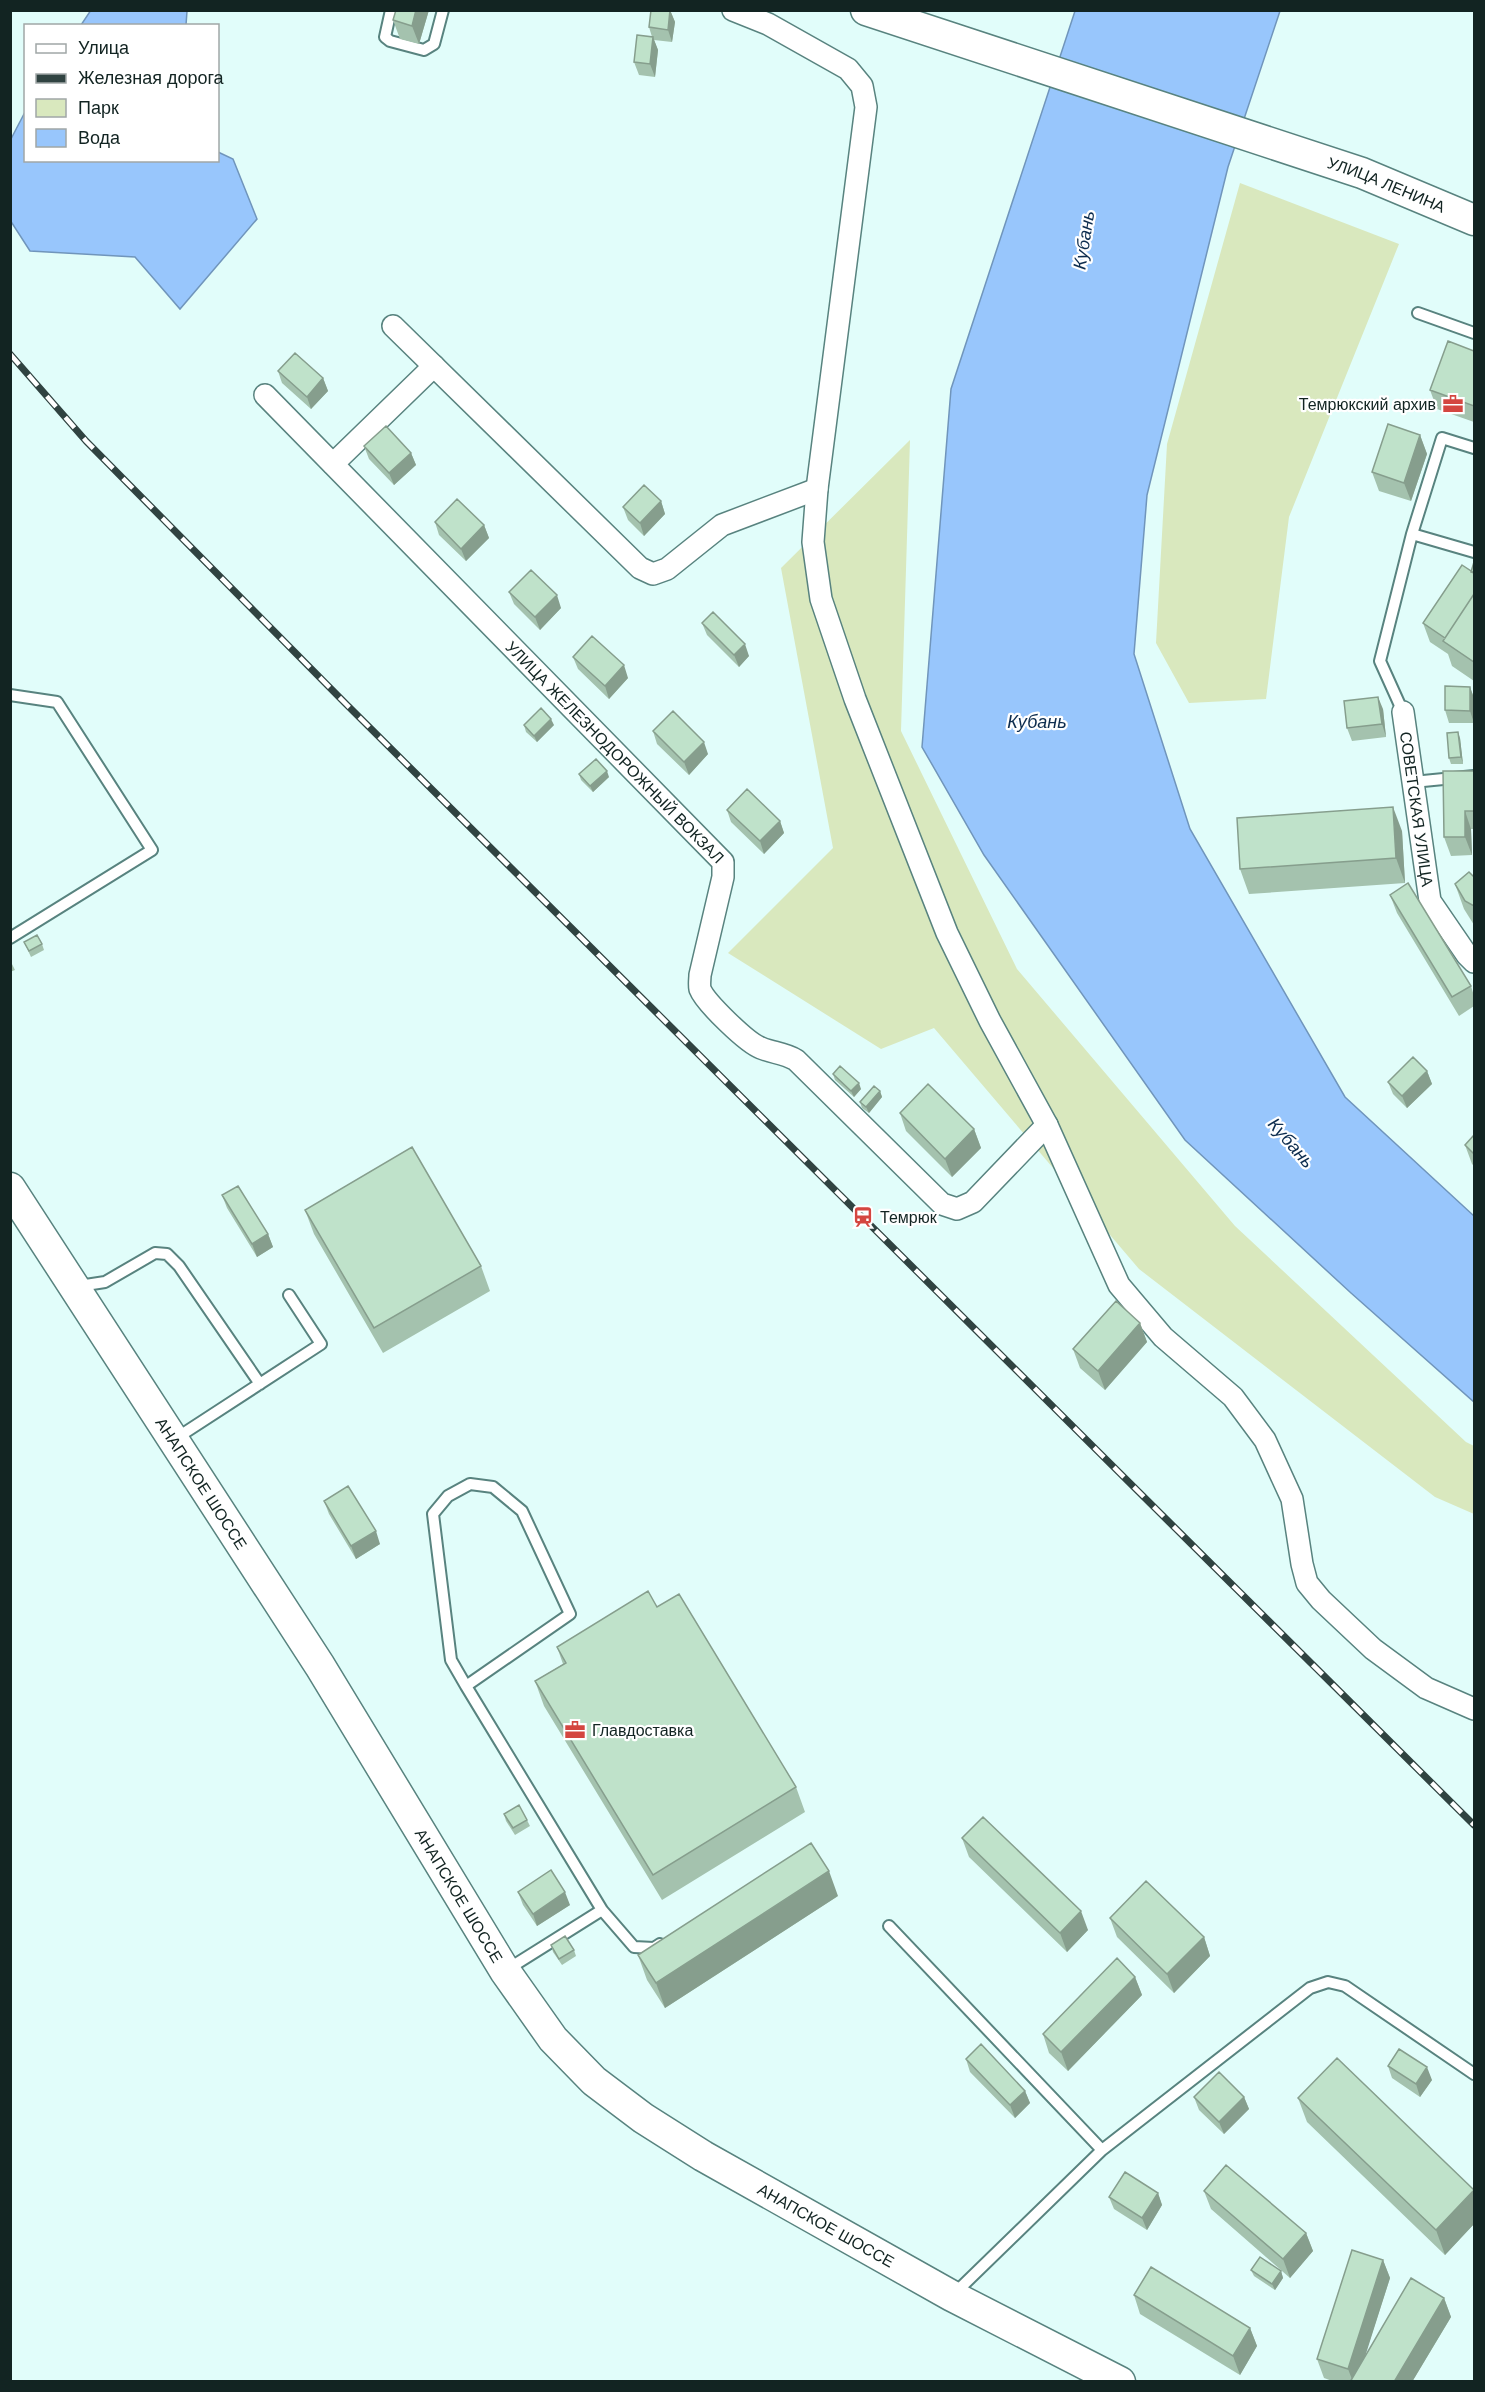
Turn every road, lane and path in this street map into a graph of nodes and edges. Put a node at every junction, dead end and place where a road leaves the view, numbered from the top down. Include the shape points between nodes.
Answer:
1 (391, 10) edge
2 (443, 10) edge
3 (733, 10) edge
4 (866, 10) edge
5 (1474, 220) edge
6 (1418, 313) dead end
7 (393, 326) dead end
8 (1474, 333) edge
9 (434, 366) junction
10 (265, 395) dead end
11 (1474, 448) edge
12 (333, 464) junction
13 (817, 489) junction
14 (1412, 534) junction
15 (1474, 552) edge
16 (10, 695) edge
17 (1403, 712) joint
18 (1474, 776) edge
19 (1413, 782) junction
20 (10, 938) edge
21 (1474, 962) edge
22 (1047, 1125) junction
23 (10, 1188) edge
24 (75, 1287) junction
25 (289, 1295) dead end
26 (260, 1384) junction
27 (175, 1439) junction
28 (466, 1686) junction
29 (1474, 1709) edge
30 (602, 1910) junction
31 (889, 1926) dead end
32 (674, 1936) edge
33 (505, 1971) junction
34 (1474, 2074) edge
35 (1102, 2150) junction
36 (952, 2296) junction
37 (1120, 2382) edge

1 - 2 lane via 385,37 424,50 434,44
3 - 13 street via 768,24 848,69 862,86 866,107
4 - 5 street, УЛИЦА ЛЕНИНА via 1362,173
6 - 8 lane
7 - 9 street
9 - 12 street
9 - 13 street via 640,568 653,574 667,568 722,525
10 - 12 street, УЛИЦА ЖЕЛЕЗНОДОРОЖНЫЙ ВОКЗАЛ
11 - 14 lane via 1442,438
12 - 22 street, УЛИЦА ЖЕЛЕЗНОДОРОЖНЫЙ ВОКЗАЛ via 723,862 699,987 749,1041 796,1060 942,1204 957,1209 972,1202
13 - 22 street via 813,542 821,599 855,699 947,933
14 - 15 lane
14 - 17 lane via 1380,661
16 - 20 lane via 57,702 152,850
17 - 19 street, СОВЕТСКАЯ УЛИЦА
18 - 19 lane
19 - 21 street, СОВЕТСКАЯ УЛИЦА via 1430,901
22 - 29 street via 1119,1285 1163,1337 1233,1397 1264,1440 1292,1499 1307,1582 1373,1649 1426,1688
23 - 24 street, АНАПСКОЕ ШОССЕ
24 - 26 lane via 105,1282 155,1253 166,1254 179,1266
24 - 27 street, АНАПСКОЕ ШОССЕ
25 - 26 lane via 321,1344
26 - 27 lane
27 - 33 street, АНАПСКОЕ ШОССЕ via 320,1666
28 - 28 lane via 451,1660 432,1514 448,1496 470,1484 493,1487 522,1511 570,1614
28 - 30 lane
30 - 32 lane via 634,1947 654,1948
30 - 33 lane
31 - 35 lane
33 - 36 street, АНАПСКОЕ ШОССЕ via 553,2039 594,2080 643,2118
34 - 35 lane via 1345,1986 1328,1982 1310,1988
35 - 36 lane
36 - 37 street, АНАПСКОЕ ШОССЕ

